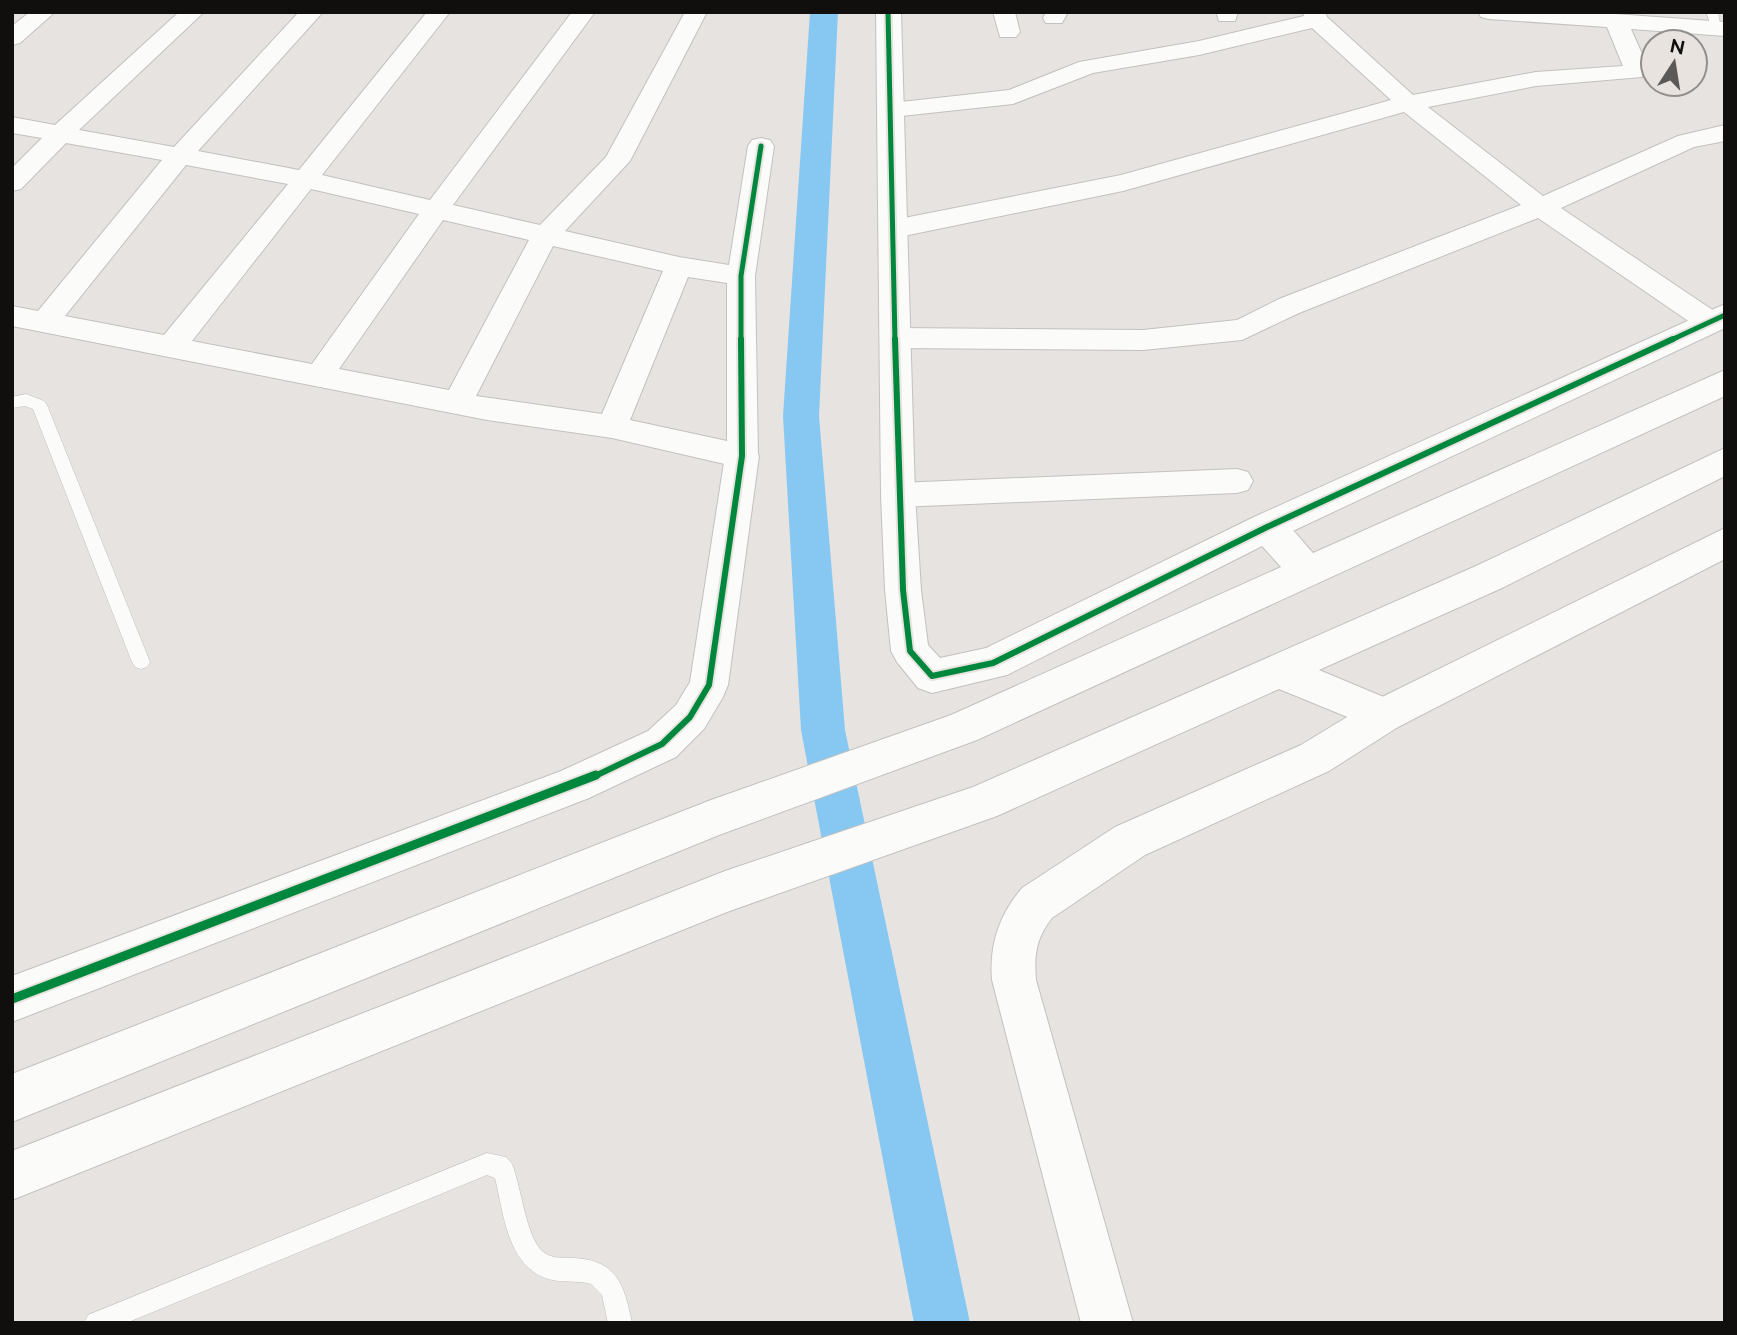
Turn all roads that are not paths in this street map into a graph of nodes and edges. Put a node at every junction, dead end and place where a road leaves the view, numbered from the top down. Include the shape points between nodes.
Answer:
1 (44, 12) edge
2 (193, 12) edge
3 (312, 12) edge
4 (439, 12) edge
5 (584, 12) edge
6 (696, 12) edge
7 (888, 12) edge
8 (1489, 12) edge
9 (1316, 16) edge
10 (1616, 21) junction
11 (1718, 24) edge
12 (12, 38) edge
13 (1408, 103) junction
14 (892, 110) junction
15 (12, 125) edge
16 (1725, 132) edge
17 (61, 133) junction
18 (761, 146) dead end
19 (180, 155) junction
20 (307, 179) junction
21 (12, 183) edge
22 (1541, 208) junction
23 (436, 210) junction
24 (894, 229) junction
25 (545, 236) junction
26 (679, 266) junction
27 (741, 275) junction
28 (12, 317) edge
29 (1717, 318) edge
30 (44, 323) junction
31 (895, 338) junction
32 (170, 348) junction
33 (319, 376) junction
34 (1725, 382) edge
35 (12, 403) edge
36 (457, 403) junction
37 (612, 427) junction
38 (742, 456) junction
39 (1725, 461) edge
40 (1237, 481) dead end
41 (898, 495) junction
42 (1267, 527) junction
43 (1725, 542) edge
44 (1308, 572) junction
45 (141, 663) dead end
46 (1278, 671) junction
47 (1384, 715) junction
48 (12, 999) edge
49 (12, 1098) edge
50 (12, 1176) edge
51 (96, 1323) edge
52 (620, 1323) edge
53 (1107, 1323) edge

1 - 12 street
2 - 17 street
3 - 19 street
4 - 20 street
5 - 23 street
6 - 25 street via 617,162
7 - 14 main road
8 - 10 street
9 - 13 street
9 - 14 street via 1199,48 1087,67 1013,97
10 - 11 street
10 - 13 street via 1634,72 1536,79
13 - 22 street
13 - 24 street via 1123,183
14 - 24 main road
15 - 17 street
16 - 22 street via 1687,141
17 - 19 street
17 - 21 street
18 - 27 street
19 - 20 street
19 - 30 street
20 - 23 street
20 - 32 street
22 - 29 street
22 - 31 street via 1232,332 1143,340
23 - 25 street
23 - 33 street
24 - 31 main road
25 - 26 street
25 - 36 street
26 - 27 street
26 - 37 street
27 - 38 street
28 - 30 street
29 - 42 main road
30 - 32 street
31 - 41 main road
32 - 33 street
33 - 36 street
34 - 44 main road
35 - 45 lane via 26,400 39,405
36 - 37 street
37 - 38 street
38 - 48 main road via 709,684 691,717 662,744 575,785
39 - 46 main road via 1489,577
40 - 41 street
41 - 42 main road via 910,651 932,676 993,663
42 - 44 main road
43 - 47 main road
44 - 49 main road via 963,728 711,818
46 - 47 main road
46 - 50 main road via 982,803 725,892
47 - 53 main road via 1315,758 1118,848 1037,903 1016,934 1014,980
51 - 52 lane via 487,1164 498,1165 504,1172 533,1261 542,1267 597,1273 613,1292

